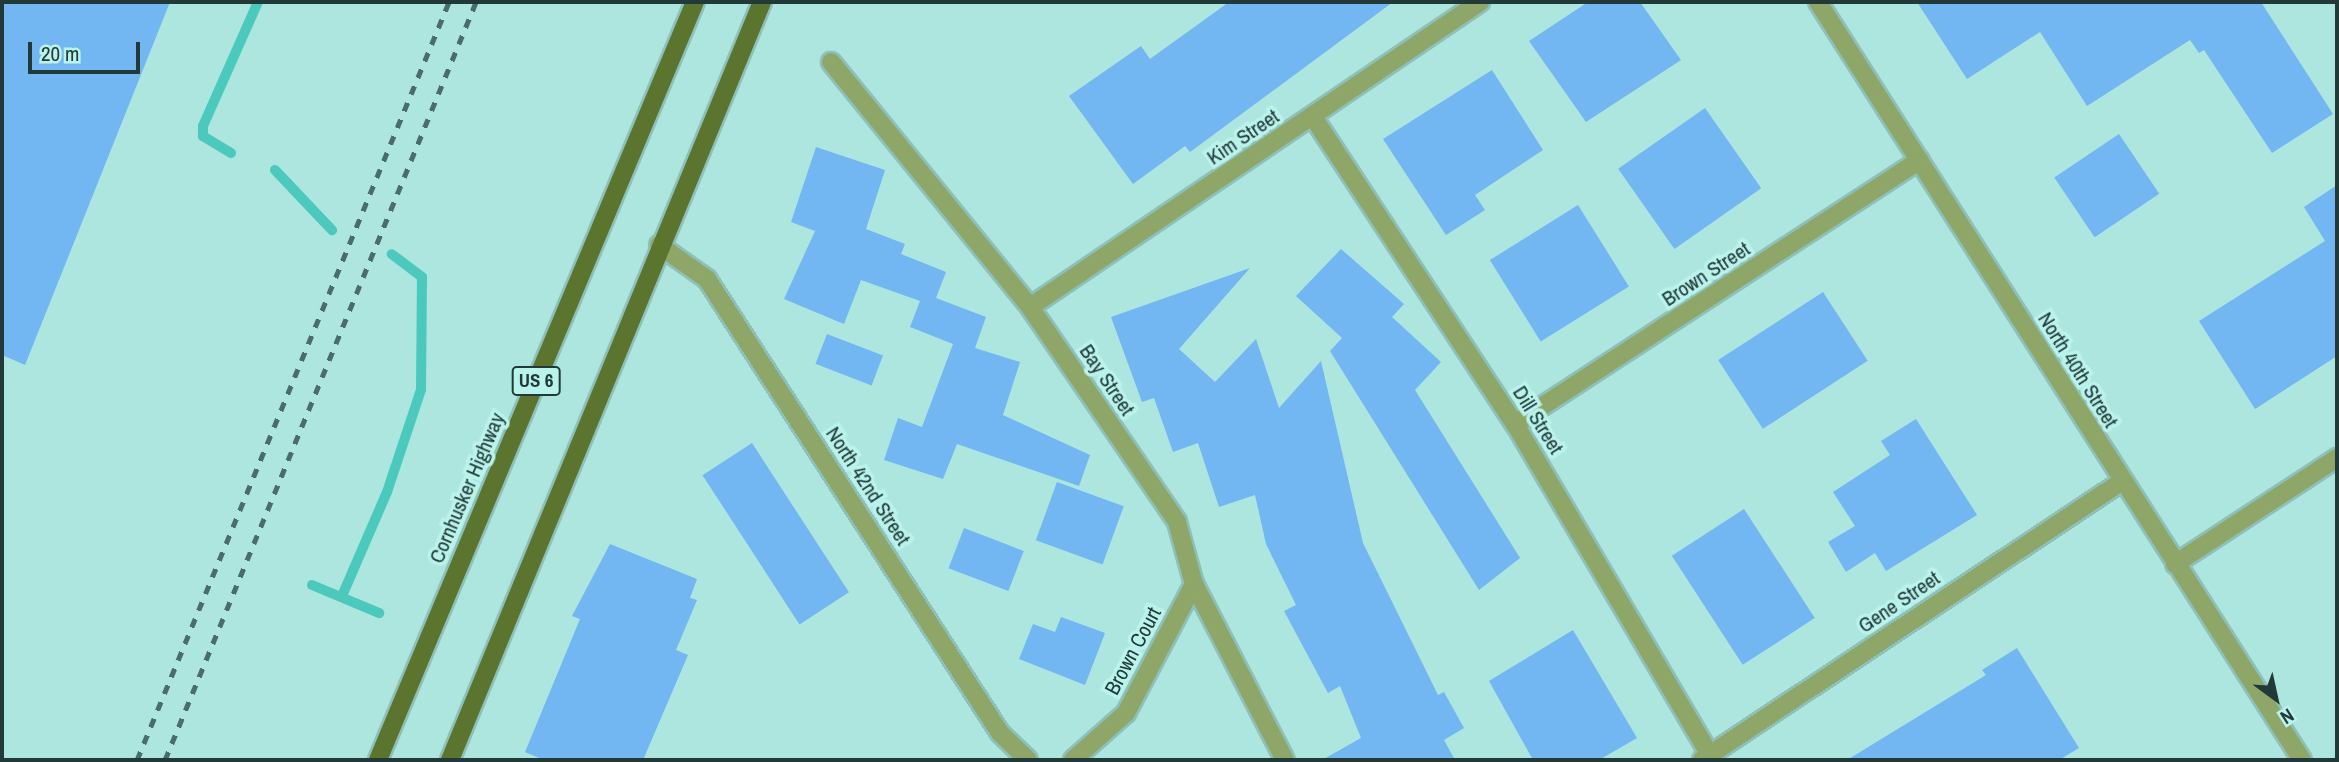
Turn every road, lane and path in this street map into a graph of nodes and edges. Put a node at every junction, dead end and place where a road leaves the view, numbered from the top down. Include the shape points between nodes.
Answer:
1 (695, 2) edge
2 (762, 2) edge
3 (1480, 2) edge
4 (1818, 2) edge
5 (831, 62) dead end
6 (1313, 117) junction
7 (1920, 160) junction
8 (659, 245) junction
9 (1030, 307) junction
10 (1515, 424) junction
11 (2337, 458) edge
12 (2122, 482) junction
13 (2175, 564) junction
14 (1194, 584) junction
15 (1706, 758) edge
16 (378, 760) edge
17 (450, 760) edge
18 (1028, 760) edge
19 (1073, 760) edge
20 (1285, 760) edge
21 (2302, 760) edge

1 - 16 main road, Cornhusker Highway / US 6
2 - 8 main road
3 - 6 street, Kim Street
4 - 7 street, North 40th Street
5 - 9 street, Bay Street
6 - 9 street, Kim Street
6 - 10 street, Dill Street
7 - 10 street, Brown Street
7 - 12 street, North 40th Street
8 - 17 main road via 595,421
8 - 18 street, North 42nd Street via 707,279 1000,733
9 - 14 street, Bay Street via 1177,522
10 - 15 street, Dill Street
11 - 13 street
12 - 13 street, North 40th Street
12 - 15 street, Gene Street
13 - 21 street, North 40th Street
14 - 19 street, Brown Court via 1126,713
14 - 20 street, Bay Street

